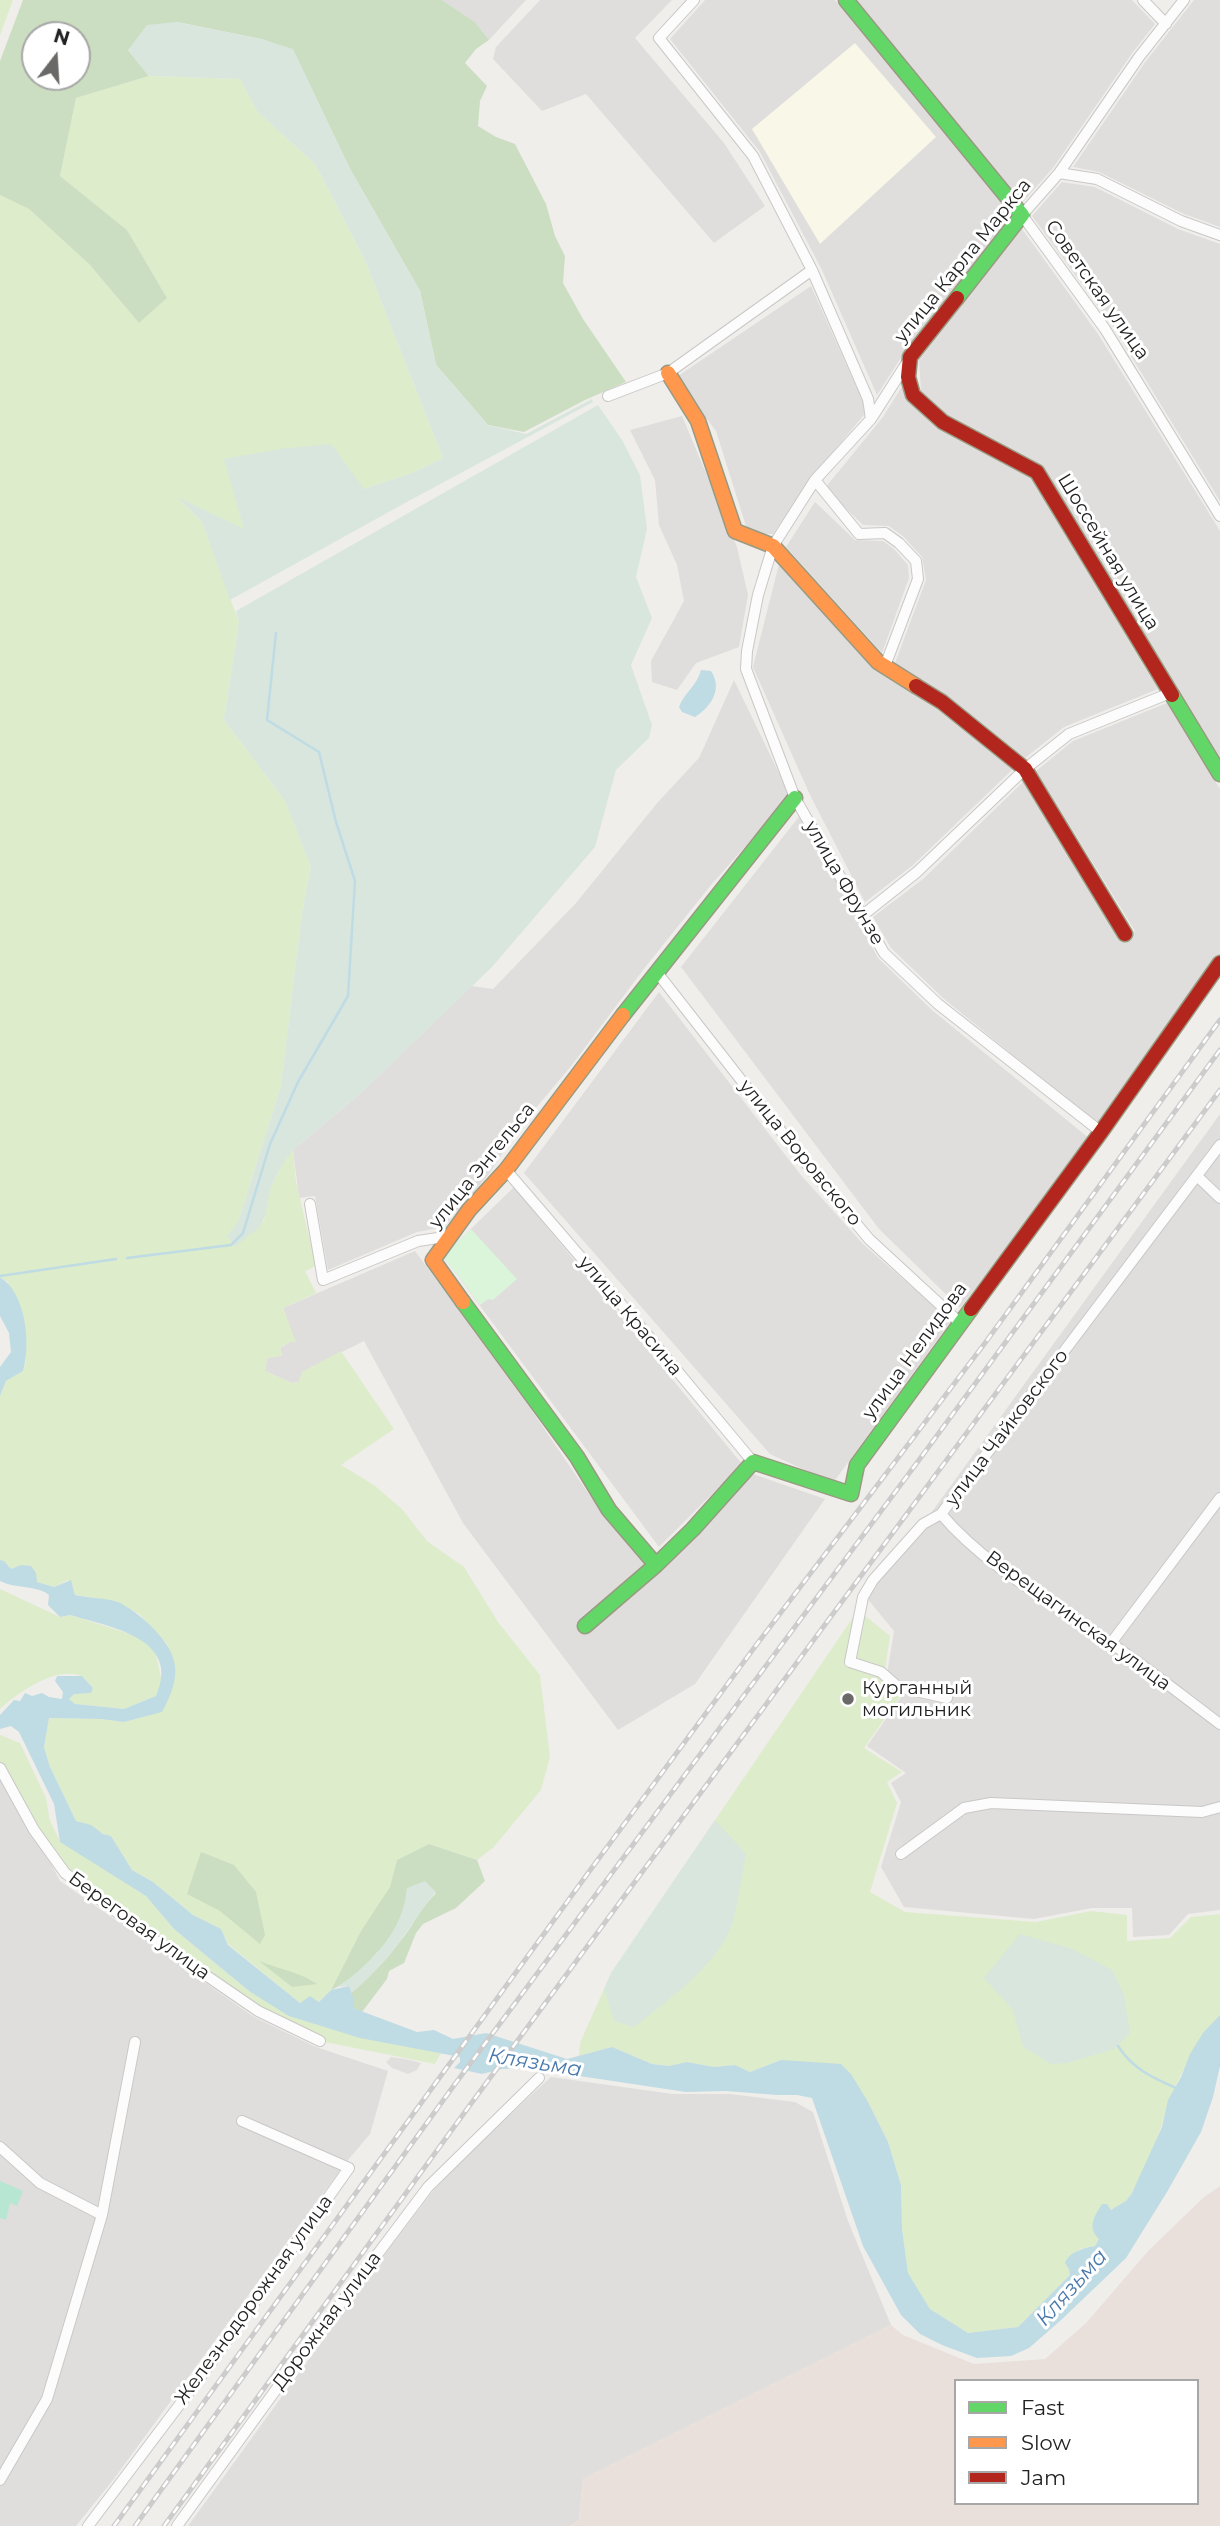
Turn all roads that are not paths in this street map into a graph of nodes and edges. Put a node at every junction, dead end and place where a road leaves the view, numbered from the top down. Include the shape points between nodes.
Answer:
1 (694, 0) edge
2 (846, 0) edge
3 (1143, 0) edge
4 (1184, 0) edge
5 (1166, 24) junction
6 (1059, 173) junction
7 (1022, 215) junction
8 (1220, 235) edge
9 (812, 270) junction
10 (910, 357) junction
11 (668, 373) junction
12 (608, 396) dead end
13 (871, 419) junction
14 (815, 480) junction
15 (1220, 516) edge
16 (773, 546) junction
17 (885, 666) junction
18 (1170, 693) junction
19 (1025, 769) junction
20 (1220, 774) edge
21 (795, 798) junction
22 (863, 915) junction
23 (1125, 934) dead end
24 (1220, 962) edge
25 (656, 971) junction
26 (1101, 1132) junction
27 (1220, 1145) edge
28 (506, 1170) junction
29 (1197, 1176) junction
30 (1220, 1198) edge
31 (310, 1204) dead end
32 (450, 1236) junction
33 (959, 1322) junction
34 (753, 1462) junction
35 (1220, 1497) edge
36 (941, 1514) junction
37 (656, 1565) junction
38 (585, 1626) dead end
39 (1111, 1643) junction
40 (947, 1698) dead end
41 (1220, 1724) edge
42 (0, 1768) edge
43 (1220, 1807) edge
44 (901, 1854) dead end
45 (320, 2041) dead end
46 (135, 2042) dead end
47 (539, 2078) dead end
48 (242, 2121) dead end
49 (0, 2147) edge
50 (102, 2215) junction
51 (0, 2480) edge
52 (88, 2526) edge
53 (177, 2526) edge

1 - 9 street via 659,38 753,156
2 - 7 street, Советская улица
3 - 5 street
4 - 5 street, улица Карла Маркса
5 - 6 street, улица Карла Маркса
6 - 7 street, улица Карла Маркса
6 - 8 street via 1097,179
7 - 10 street, улица Карла Маркса
7 - 15 street, Советская улица via 1105,329
9 - 11 street
9 - 13 street via 868,400
10 - 13 street, улица Карла Маркса
10 - 18 street, Шоссейная улица via 908,377 913,395 943,422 1037,472
11 - 12 street
11 - 16 street via 698,421 735,531
13 - 14 street, улица Карла Маркса
14 - 16 street, улица Карла Маркса
14 - 17 street via 859,534 885,533 916,561 918,579
16 - 17 street
16 - 21 street, улица Фрунзе via 758,595 746,669
17 - 19 street via 942,702
18 - 19 street via 1069,734
18 - 20 street, Шоссейная улица
19 - 22 street via 917,872
19 - 23 street
21 - 22 street, улица Фрунзе
21 - 25 street, улица Энгельса
22 - 26 street, улица Фрунзе via 884,953 938,1004
24 - 26 street, улица Нелидова
25 - 28 street, улица Энгельса
25 - 33 street, улица Воровского via 869,1238
26 - 33 street, улица Нелидова
27 - 29 street, улица Чайковского
28 - 32 street, улица Энгельса
28 - 34 street, улица Красина
29 - 30 street
29 - 36 street, улица Чайковского
31 - 32 street via 323,1280 418,1241
32 - 37 street, улица Энгельса via 433,1260 577,1457 609,1510
33 - 34 street, улица Нелидова via 857,1465 851,1494
34 - 37 street
35 - 39 street
36 - 39 street, Верещагинская улица via 957,1533 1037,1596
36 - 40 street, улица Чайковского via 923,1524 873,1580 863,1597 850,1662 881,1672 898,1687
37 - 38 street
39 - 41 street, Верещагинская улица
42 - 45 street, Береговая улица via 34,1830 65,1873 258,2011
43 - 44 street via 1202,1812 991,1803 964,1808
46 - 50 street
47 - 53 street, Дорожная улица via 428,2187
48 - 52 street, Железнодорожная улица via 349,2168
49 - 50 street via 40,2183
50 - 51 street via 47,2399

